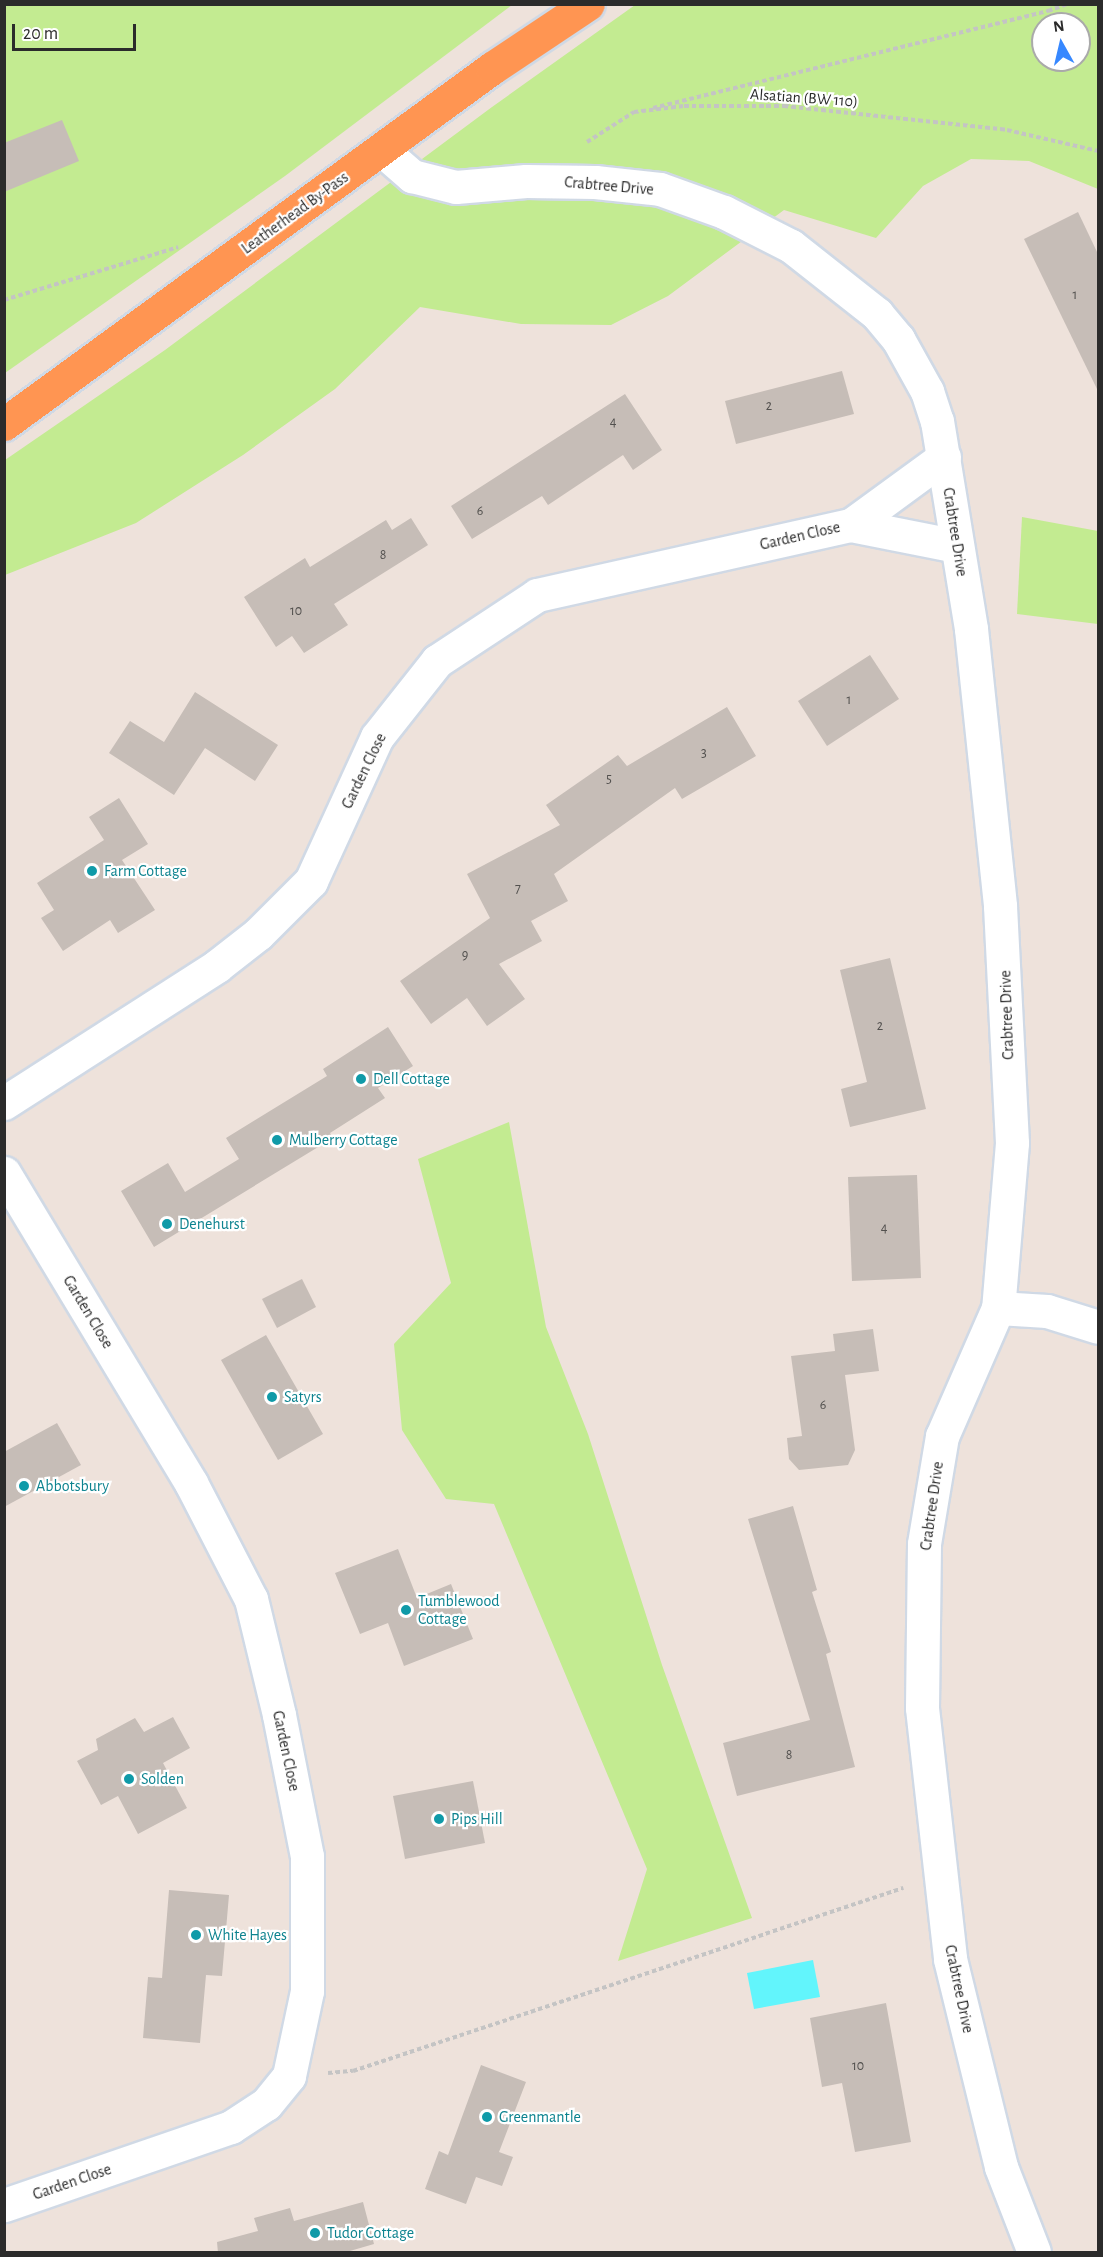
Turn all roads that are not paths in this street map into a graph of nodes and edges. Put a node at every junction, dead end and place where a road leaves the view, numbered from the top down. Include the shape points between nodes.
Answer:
1 (588, 4) edge
2 (382, 150) junction
3 (4, 424) edge
4 (944, 457) junction
5 (851, 525) junction
6 (957, 546) junction
7 (4, 1103) edge
8 (4, 1173) edge
9 (998, 1308) junction
10 (1098, 1327) edge
11 (4, 2205) edge
12 (1034, 2253) edge

1 - 2 highway, Leatherhead By-Pass via 492,68
2 - 3 highway, Leatherhead By-Pass
2 - 4 street, Crabtree Drive via 412,176 456,187 537,181 660,189 724,212 791,246 877,314 898,339 927,392
4 - 5 street, Garden Close
4 - 6 street, Crabtree Drive
5 - 6 street, Garden Close
5 - 7 street, Garden Close via 537,595 437,661 377,737 312,881 217,966
6 - 9 street, Crabtree Drive via 970,629 1003,940 1012,1143
8 - 11 street, Garden Close via 191,1483 251,1599 307,1856 307,1991 289,2076 266,2104 231,2127
9 - 10 street via 1047,1311
9 - 12 street, Crabtree Drive via 942,1436 924,1544 922,1708 950,1959 1001,2167

